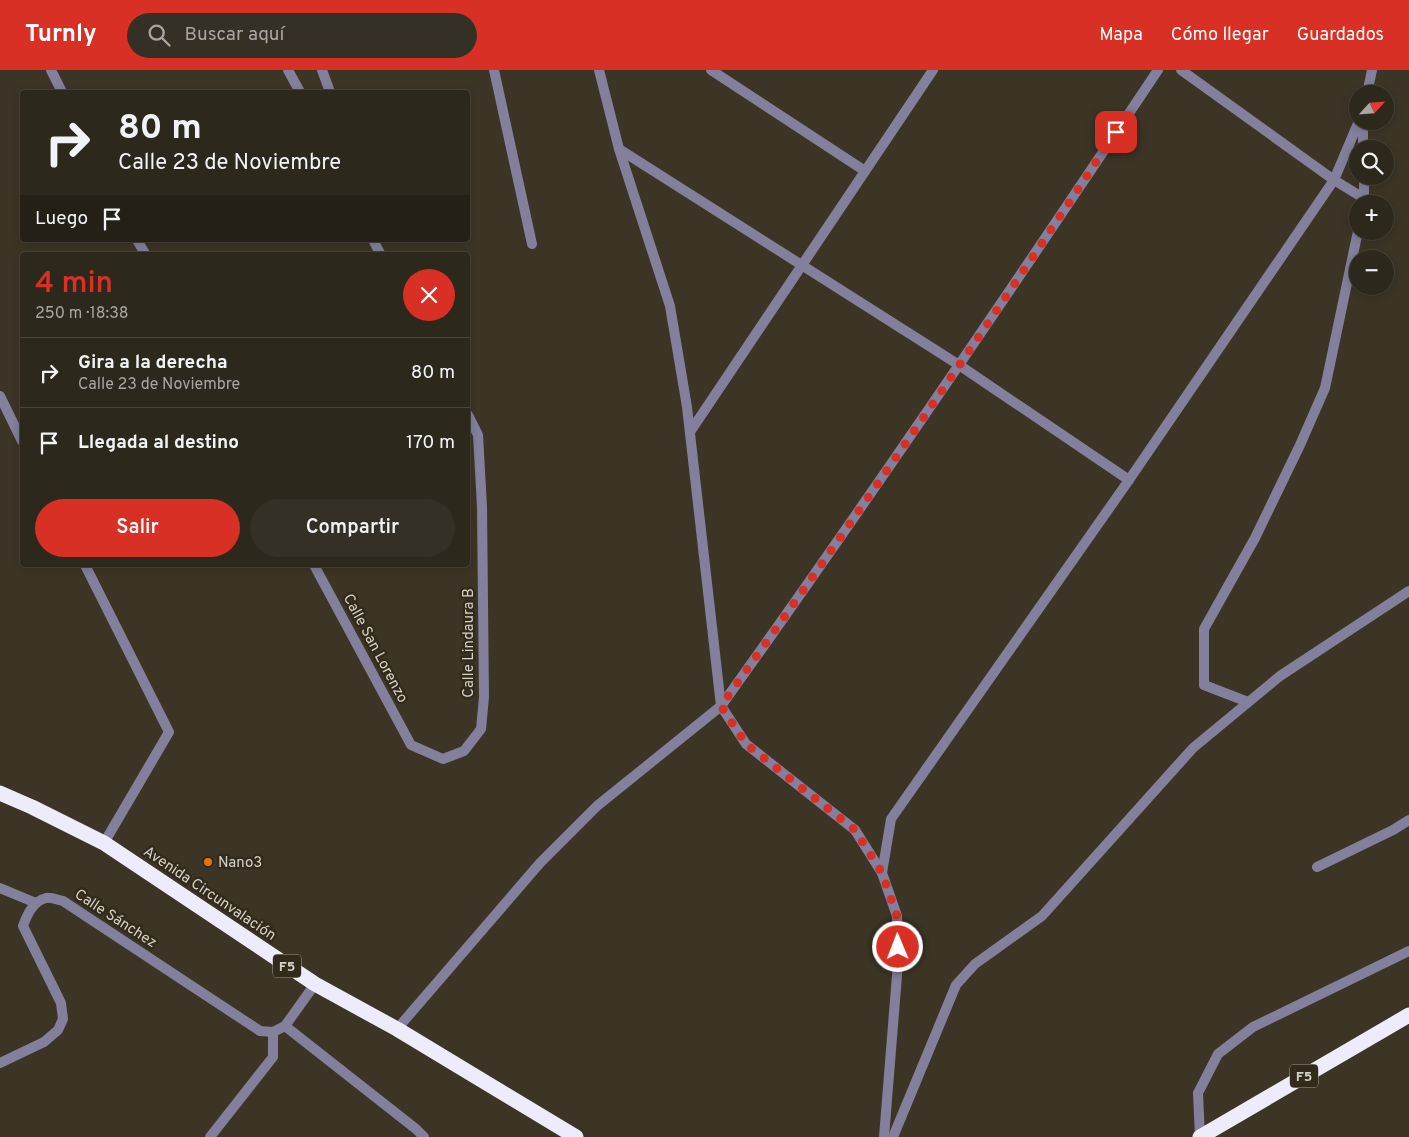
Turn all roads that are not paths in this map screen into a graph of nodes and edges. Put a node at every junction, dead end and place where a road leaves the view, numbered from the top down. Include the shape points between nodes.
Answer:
1 (51, 70) edge
2 (288, 70) edge
3 (322, 70) edge
4 (494, 70) edge
5 (598, 70) edge
6 (711, 70) edge
7 (933, 70) edge
8 (1158, 70) edge
9 (1182, 70) edge
10 (1372, 70) edge
11 (1369, 85) edge
12 (61, 90) edge
13 (299, 90) edge
14 (329, 90) edge
15 (1357, 130) edge
16 (619, 149) junction
17 (865, 171) junction
18 (1334, 180) junction
19 (1355, 195) edge
20 (1356, 240) edge
21 (532, 244) dead end
22 (802, 265) junction
23 (959, 365) junction
24 (0, 396) edge
25 (470, 419) edge
26 (690, 432) junction
27 (20, 437) edge
28 (1129, 480) junction
29 (86, 567) edge
30 (315, 567) edge
31 (1409, 590) edge
32 (1248, 702) junction
33 (721, 706) junction
34 (411, 745) joint
35 (0, 793) edge
36 (1409, 820) edge
37 (104, 844) junction
38 (1318, 867) dead end
39 (882, 873) junction
40 (0, 888) edge
41 (36, 903) junction
42 (1409, 951) edge
43 (315, 984) junction
44 (1409, 1015) edge
45 (285, 1026) junction
46 (397, 1029) junction
47 (274, 1032) junction
48 (0, 1062) edge
49 (210, 1137) edge
50 (424, 1137) edge
51 (576, 1137) edge
52 (884, 1137) edge
53 (893, 1137) edge
54 (1200, 1137) edge

1 - 12 street
2 - 13 street
3 - 14 street
4 - 21 street
5 - 16 street
6 - 17 street
7 - 17 street
8 - 23 street
9 - 18 street
10 - 11 street
15 - 18 street
16 - 22 street
16 - 26 street via 670,306
17 - 22 street
18 - 19 street
18 - 28 street
20 - 32 street via 1324,388 1255,538 1204,628 1204,684
22 - 23 street
22 - 26 street
23 - 28 street
23 - 33 street
24 - 27 street
25 - 34 street, Calle Lindaura B via 478,435 482,507 482,729 464,751 443,758
26 - 33 street
28 - 39 street via 891,819
29 - 37 street via 168,732
30 - 34 street, Calle San Lorenzo
31 - 32 street via 1280,676
32 - 53 street via 1193,748 1042,916 975,964 956,985
33 - 39 street via 746,744 855,830
33 - 46 street via 597,806 540,863
35 - 37 highway, Avenida Circunvalación / F5
36 - 38 street
37 - 43 highway, Avenida Circunvalación / F5
39 - 52 street via 897,916 898,962
40 - 41 street
41 - 47 street, Calle Sánchez via 47,898 63,901 260,1031
41 - 48 street via 24,926 61,1003 63,1019 58,1030 44,1042
42 - 54 street via 1253,1027 1218,1054 1198,1093
43 - 45 street
43 - 46 highway, Avenida Circunvalación / F5
44 - 54 highway, F5
45 - 47 street
45 - 50 street
46 - 51 highway, Avenida Circunvalación / F5
47 - 49 street via 273,1057

